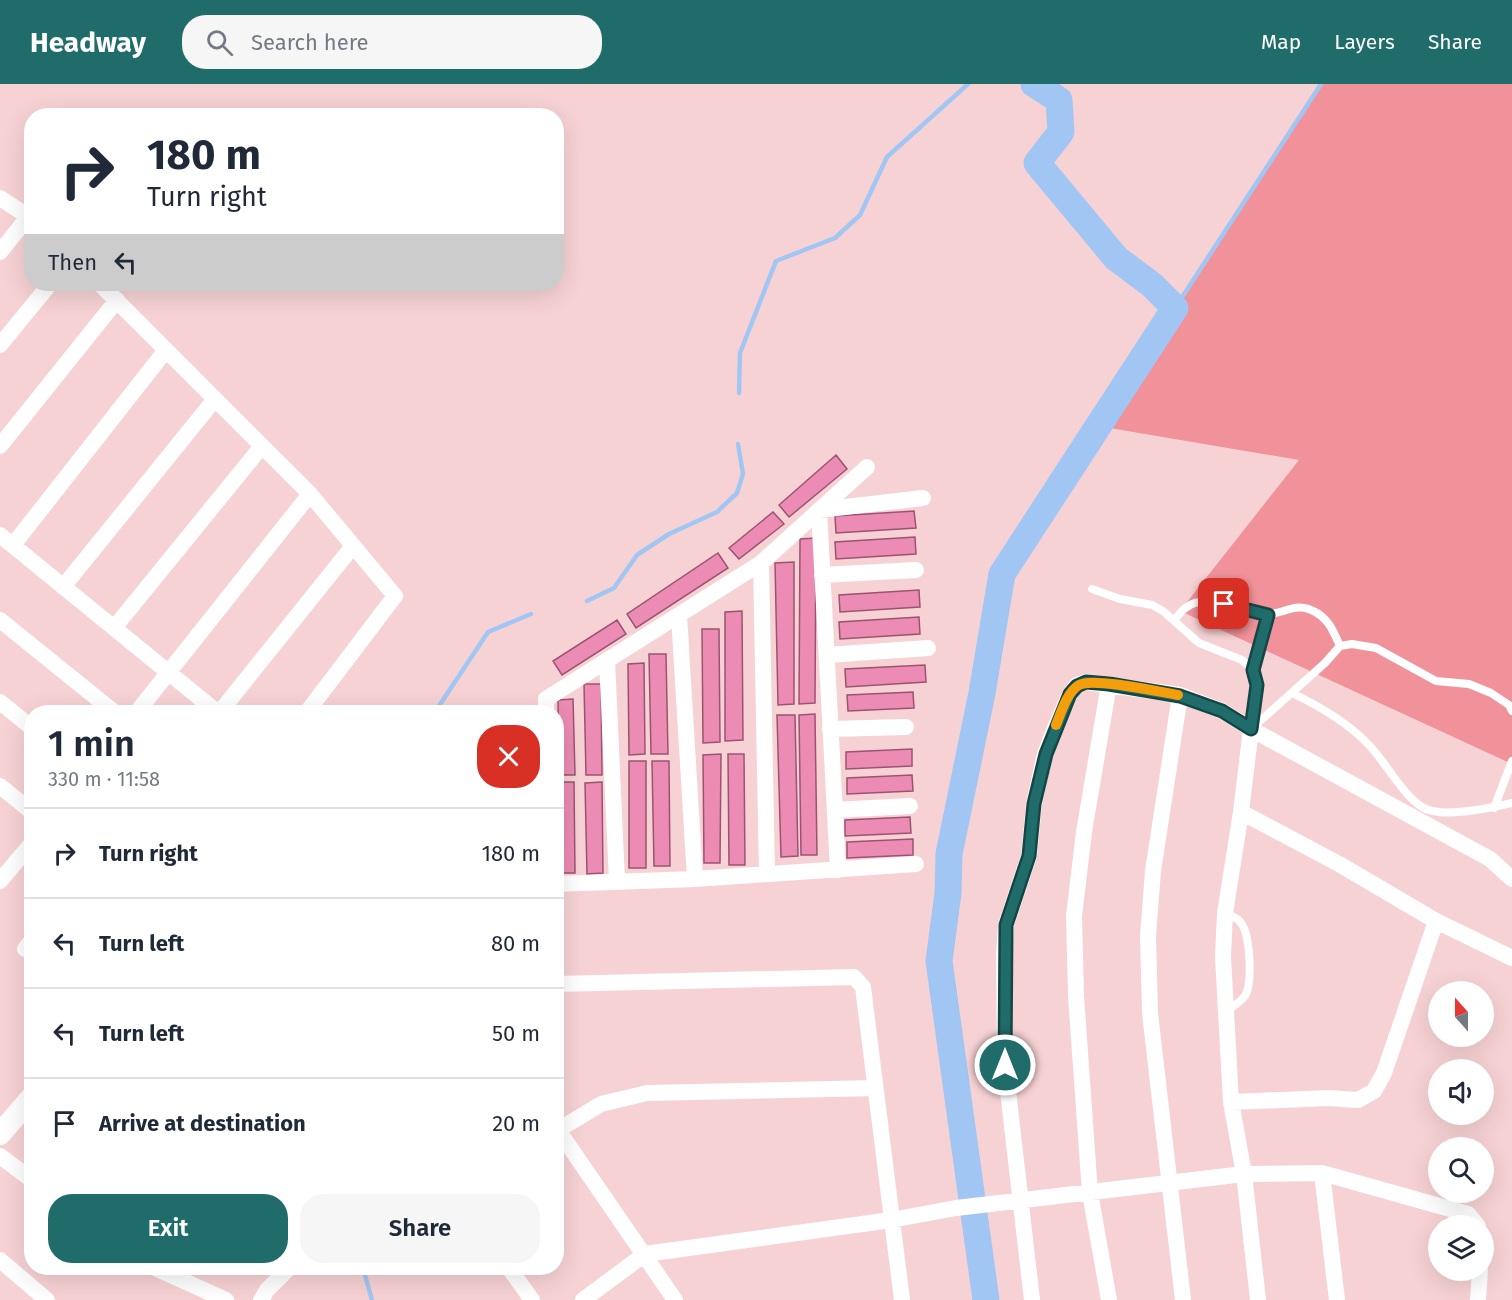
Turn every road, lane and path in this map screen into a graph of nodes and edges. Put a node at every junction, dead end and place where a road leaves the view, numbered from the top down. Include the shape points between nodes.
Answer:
1 (0, 198) edge
2 (24, 214) edge
3 (24, 225) edge
4 (0, 252) edge
5 (44, 291) edge
6 (107, 291) edge
7 (117, 300) junction
8 (0, 345) edge
9 (166, 350) junction
10 (215, 399) junction
11 (0, 446) edge
12 (262, 446) junction
13 (867, 467) dead end
14 (310, 495) junction
15 (923, 498) dead end
16 (819, 510) junction
17 (6, 540) edge
18 (353, 546) junction
19 (761, 563) junction
20 (916, 570) dead end
21 (822, 575) junction
22 (63, 587) junction
23 (1092, 589) dead end
24 (679, 615) junction
25 (1268, 615) junction
26 (0, 620) edge
27 (1174, 620) junction
28 (114, 628) junction
29 (1340, 646) junction
30 (928, 648) dead end
31 (827, 655) junction
32 (607, 660) junction
33 (1253, 670) junction
34 (168, 672) junction
35 (1109, 684) junction
36 (1292, 693) junction
37 (1180, 696) junction
38 (0, 702) edge
39 (105, 705) edge
40 (142, 705) edge
41 (210, 705) edge
42 (225, 705) edge
43 (312, 705) edge
44 (546, 705) edge
45 (1512, 711) edge
46 (24, 722) edge
47 (906, 727) dead end
48 (831, 729) junction
49 (1251, 729) junction
50 (1512, 761) edge
51 (0, 786) edge
52 (1512, 803) edge
53 (24, 806) edge
54 (910, 806) dead end
55 (1494, 808) junction
56 (835, 810) junction
57 (1241, 812) junction
58 (24, 852) edge
59 (916, 864) dead end
60 (838, 870) junction
61 (767, 874) junction
62 (695, 879) junction
63 (1512, 879) edge
64 (0, 881) edge
65 (617, 881) junction
66 (564, 884) edge
67 (1225, 913) junction
68 (1436, 921) junction
69 (1512, 958) edge
70 (564, 984) edge
71 (1227, 1012) junction
72 (875, 1088) junction
73 (1232, 1102) junction
74 (24, 1106) edge
75 (564, 1124) edge
76 (0, 1134) edge
77 (564, 1138) edge
78 (0, 1156) edge
79 (1322, 1173) junction
80 (24, 1174) edge
81 (1244, 1174) junction
82 (1168, 1183) junction
83 (1090, 1193) junction
84 (1020, 1201) junction
85 (1469, 1215) edge
86 (891, 1220) junction
87 (645, 1254) junction
88 (0, 1260) edge
89 (171, 1275) edge
90 (282, 1275) edge
91 (514, 1275) edge
92 (1479, 1281) edge
93 (47, 1300) edge
94 (226, 1300) edge
95 (261, 1300) edge
96 (532, 1300) edge
97 (583, 1300) edge
98 (675, 1300) edge
99 (902, 1300) edge
100 (1032, 1300) edge
101 (1109, 1300) edge
102 (1183, 1300) edge
103 (1258, 1300) edge
104 (1337, 1300) edge
105 (1478, 1300) edge

1 - 2 street
3 - 4 street
5 - 8 street
6 - 7 street
7 - 9 street
7 - 11 street
9 - 10 street
9 - 17 street
10 - 12 street
10 - 22 street
12 - 14 street
12 - 28 street
13 - 16 street
14 - 18 street
14 - 34 street
15 - 16 street
16 - 19 street
16 - 21 street
17 - 22 street
18 - 42 street
18 - 43 street via 395,596
19 - 24 street
19 - 61 street
20 - 21 street
21 - 31 street
22 - 28 street
23 - 27 lane via 1152,605
24 - 32 street
24 - 62 street
25 - 27 lane via 1211,602 1187,606
25 - 29 lane via 1289,608 1315,611 1331,626
25 - 33 lane
26 - 39 street
27 - 33 lane via 1199,643 1242,660
28 - 34 street
29 - 36 lane
29 - 45 lane via 1376,648 1436,681 1469,684 1491,693
30 - 31 street
31 - 48 street
32 - 44 street via 546,699
32 - 65 street
33 - 49 lane via 1257,685
34 - 40 street
34 - 41 street
35 - 37 street
35 - 83 street via 1074,916
35 - 84 street via 1086,682 1077,686 1062,710 1034,804 1029,856 1006,925 1005,1065
36 - 49 lane
36 - 55 lane via 1324,709 1368,744 1422,807 1440,813
37 - 49 street via 1222,711
37 - 82 street via 1153,871 1148,936 1150,1013
38 - 46 street
47 - 48 street
48 - 56 street
49 - 57 street
49 - 63 street via 1490,859
50 - 55 lane
51 - 53 street
52 - 55 lane
54 - 56 street
56 - 60 street
57 - 67 street
57 - 68 street
58 - 64 street
59 - 60 street
60 - 61 street
61 - 62 street
62 - 65 street
65 - 66 street
67 - 71 street
67 - 71 lane via 1243,924 1249,958 1245,996
68 - 69 street
68 - 73 street via 1384,1073 1374,1091 1358,1100
70 - 72 street via 854,977 863,987
71 - 73 street
72 - 75 street via 647,1093 601,1104
72 - 86 street
73 - 81 street
74 - 76 main road
77 - 87 street
78 - 80 street
79 - 81 street
79 - 85 street
79 - 104 street
81 - 82 street
81 - 103 street
82 - 83 street
82 - 102 street
83 - 84 street
83 - 101 street
84 - 86 street
84 - 100 street
86 - 87 street
86 - 99 street
87 - 97 street
87 - 98 street
88 - 93 street
89 - 94 street
90 - 95 street
91 - 96 street
92 - 105 street

